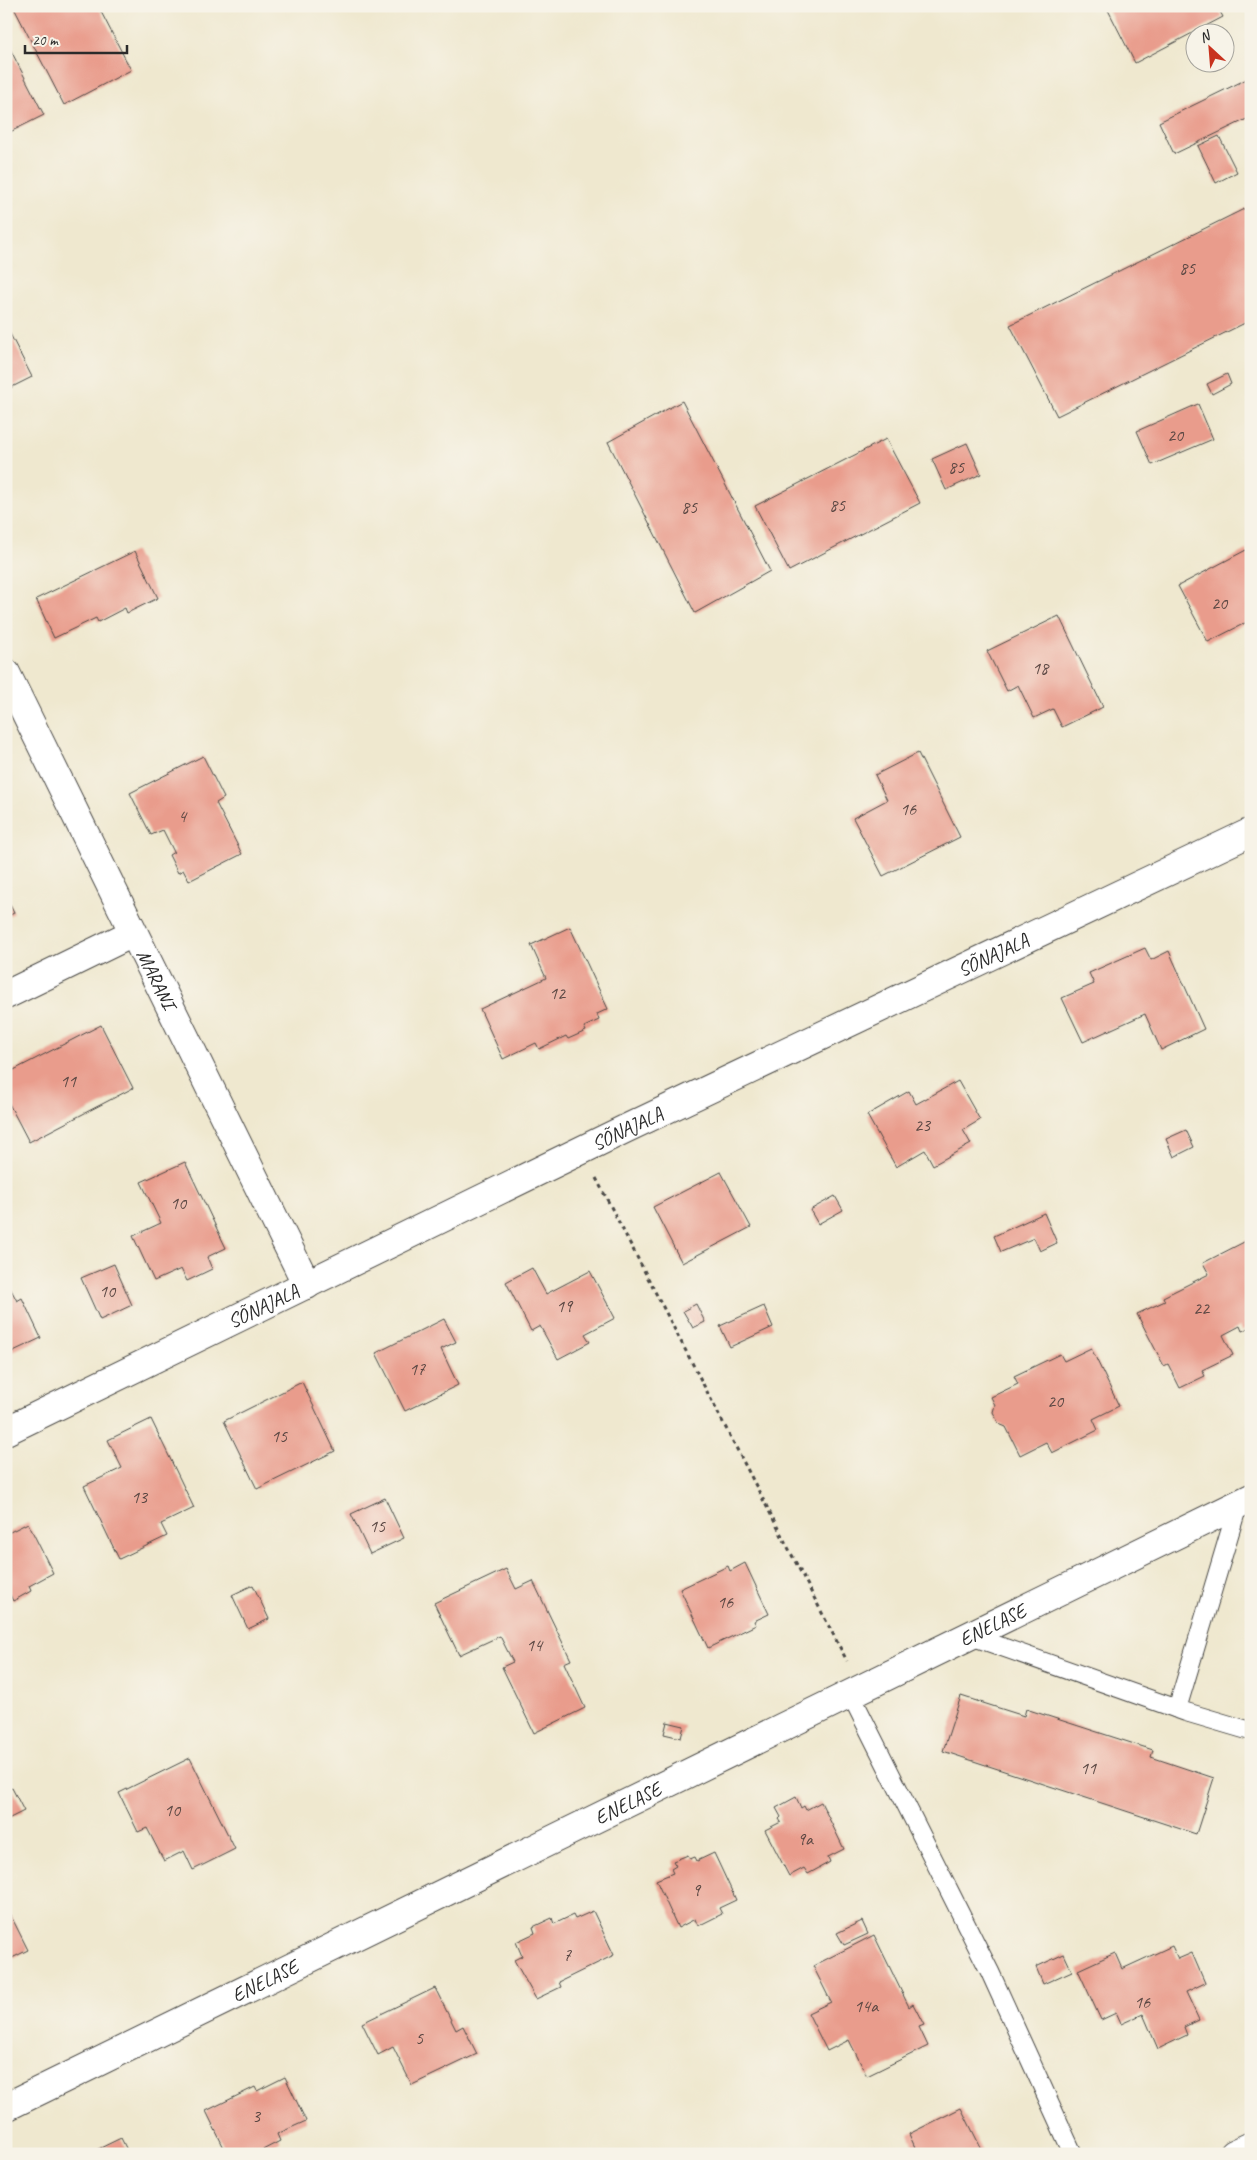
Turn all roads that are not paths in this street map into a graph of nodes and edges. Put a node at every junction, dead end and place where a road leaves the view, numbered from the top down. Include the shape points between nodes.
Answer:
1 (6, 673) edge
2 (1251, 832) edge
3 (132, 934) junction
4 (6, 995) edge
5 (307, 1285) junction
6 (6, 1431) edge
7 (1244, 1502) edge
8 (971, 1636) junction
9 (857, 1693) junction
10 (1177, 1709) junction
11 (1247, 1730) dead end
12 (6, 2107) edge
13 (1251, 2146) edge
14 (1073, 2154) edge
15 (1234, 2154) edge

1 - 3 street, MARANI
2 - 5 street, SÕNAJALA via 581,1150
3 - 4 street
3 - 5 street, MARANI
5 - 6 street, SÕNAJALA
7 - 8 street, ENELASE
7 - 10 lane
8 - 9 street, ENELASE
8 - 10 lane
9 - 12 street, ENELASE
9 - 14 lane
10 - 11 lane
13 - 15 street

